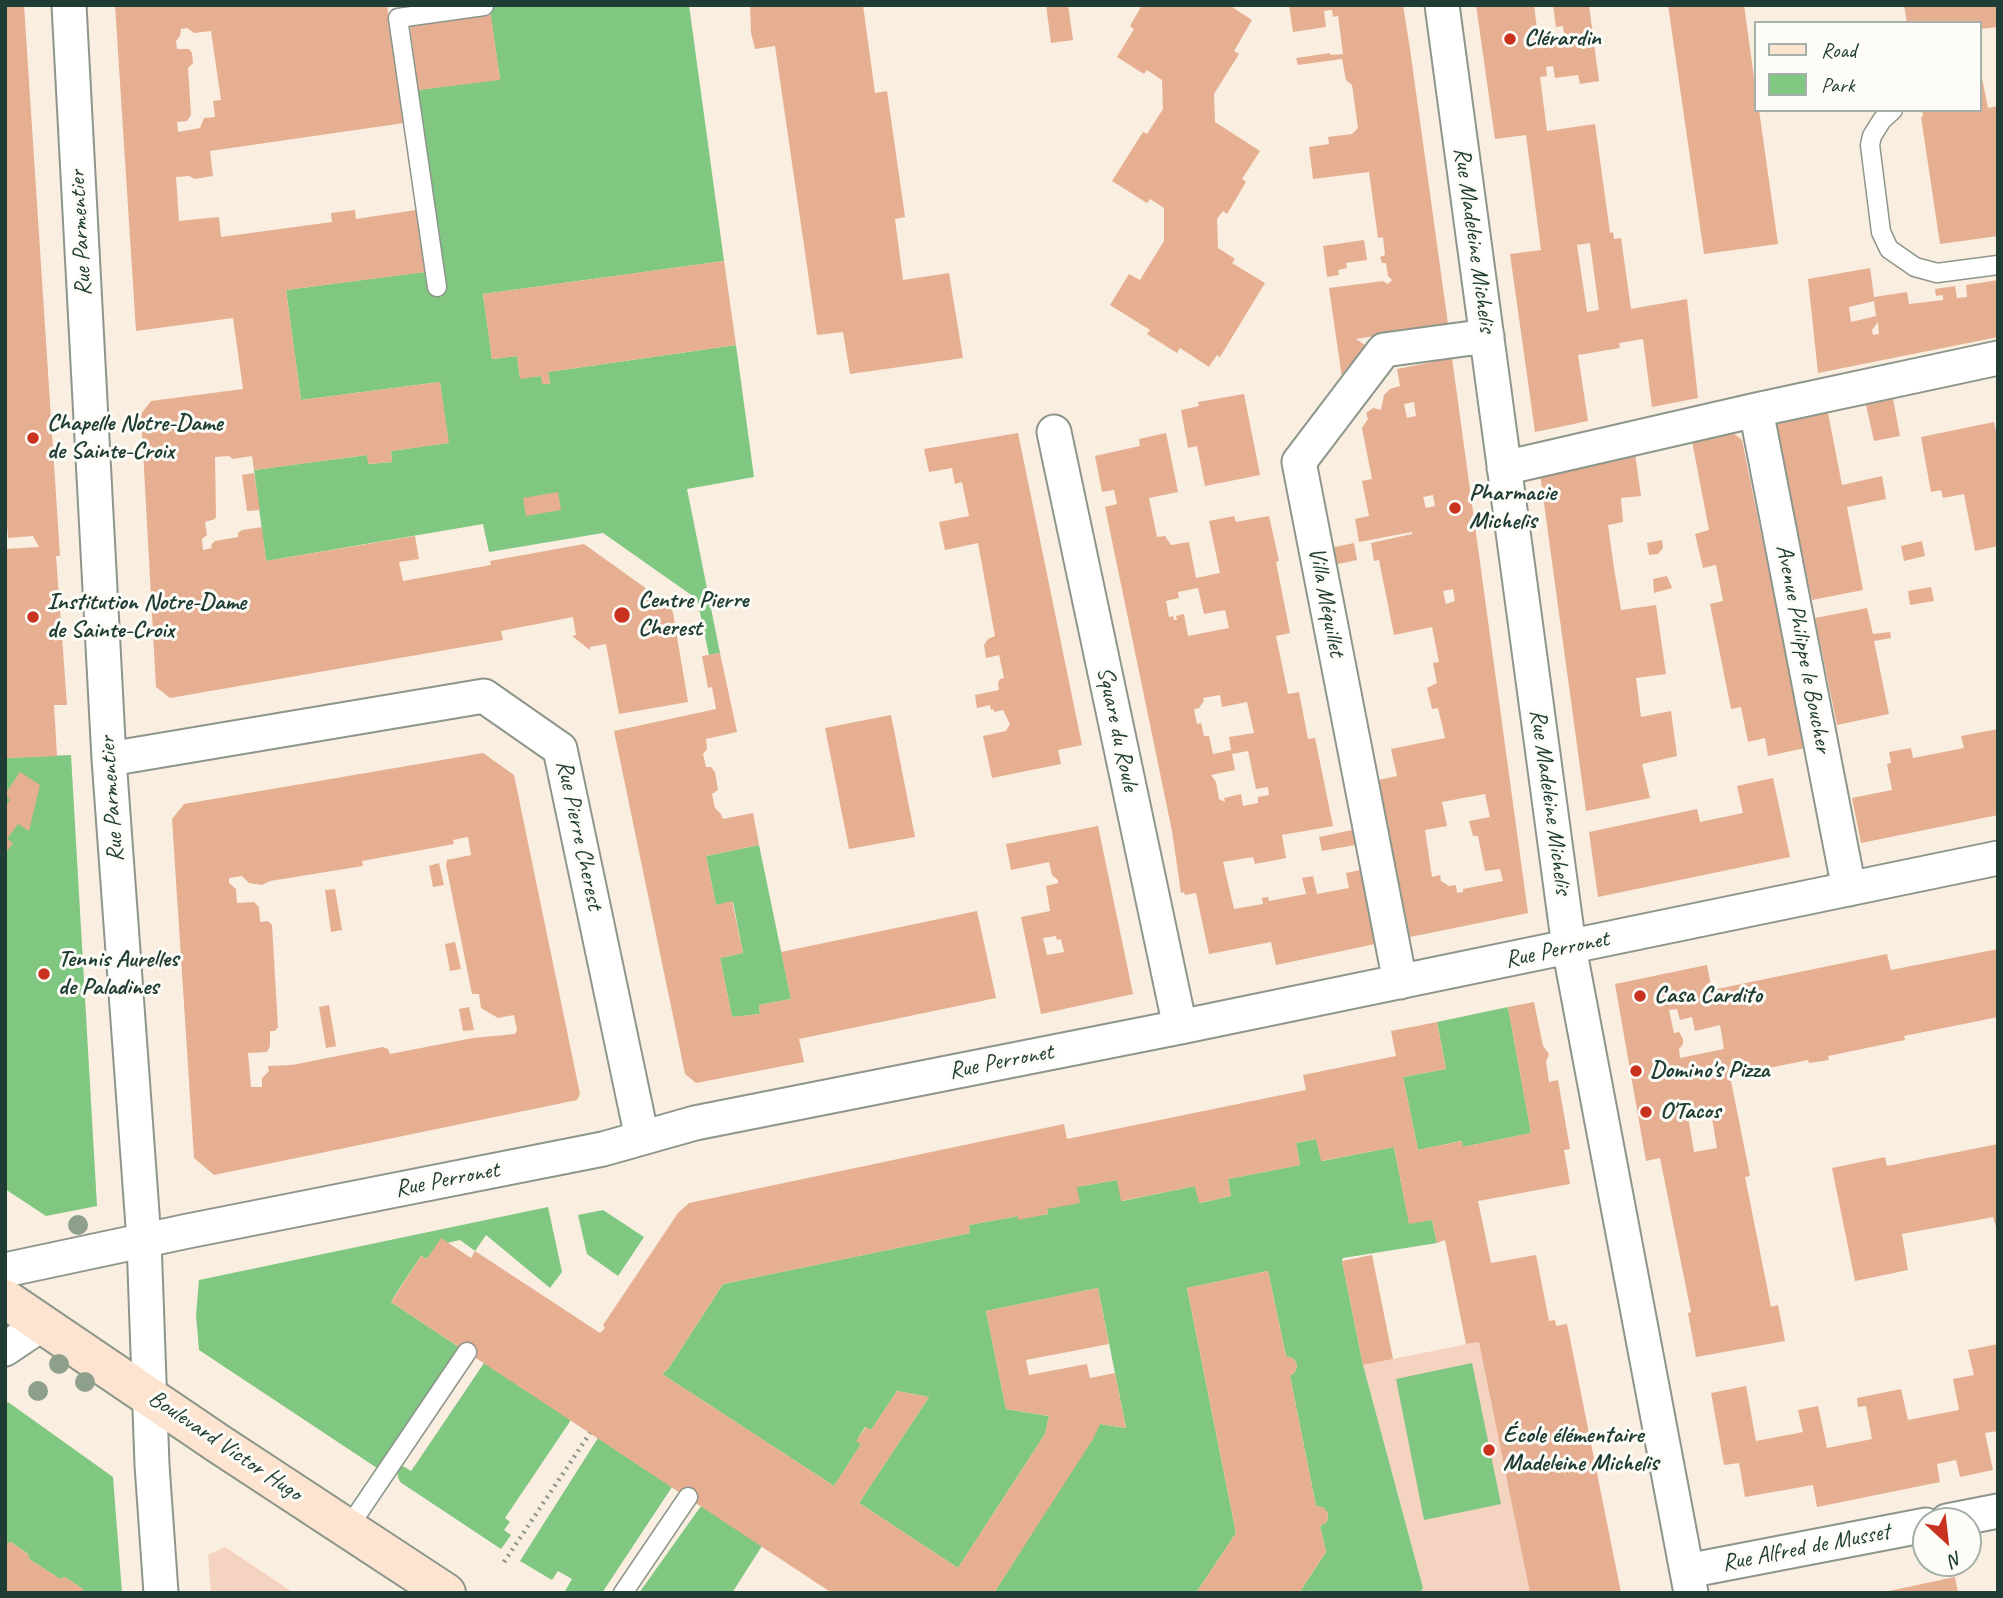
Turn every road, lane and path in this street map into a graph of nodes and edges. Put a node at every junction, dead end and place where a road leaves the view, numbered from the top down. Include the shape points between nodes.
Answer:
1 (69, 5) edge
2 (1441, 5) edge
3 (484, 6) edge
4 (440, 9) edge
5 (1891, 112) edge
6 (1998, 265) edge
7 (437, 287) dead end
8 (1487, 336) junction
9 (1998, 358) edge
10 (1756, 410) junction
11 (1054, 432) dead end
12 (1504, 468) junction
13 (109, 759) junction
14 (1998, 858) edge
15 (1849, 889) junction
16 (1570, 947) junction
17 (1399, 982) junction
18 (1180, 1027) junction
19 (642, 1138) junction
20 (144, 1240) junction
21 (5, 1270) edge
22 (5, 1299) edge
23 (42, 1324) junction
24 (5, 1349) edge
25 (467, 1352) dead end
26 (149, 1395) junction
27 (590, 1433) dead end
28 (688, 1497) dead end
29 (348, 1528) junction
30 (1912, 1528) edge
31 (504, 1562) dead end
32 (1689, 1582) edge
33 (160, 1593) edge
34 (446, 1593) edge
35 (623, 1593) edge

1 - 13 street, Rue Parmentier
2 - 8 street, Rue Madeleine Michelis
3 - 4 lane
4 - 7 lane via 398,18
5 - 6 lane via 1881,120 1870,145 1881,232 1889,249 1915,267 1937,273
8 - 12 street, Rue Madeleine Michelis
8 - 17 street, Villa Méquillet via 1384,350 1299,463
9 - 10 street
10 - 12 street
10 - 15 street, Avenue Philippe le Boucher
11 - 18 street, Square du Roule
12 - 16 street, Rue Madeleine Michelis
13 - 19 street, Rue Pierre Cherest via 484,696 561,749
13 - 20 street, Rue Parmentier
14 - 15 street, Rue Perronet
15 - 16 street, Rue Perronet
16 - 17 street, Rue Perronet
16 - 32 street, Rue Madeleine Michelis
17 - 18 street, Rue Perronet
18 - 19 street, Rue Perronet
19 - 20 street, Rue Perronet
20 - 21 street, Rue Perronet
20 - 26 street, Rue Parmentier
22 - 23 street, Boulevard Victor Hugo
23 - 24 street
23 - 26 street, Boulevard Victor Hugo
25 - 29 lane
26 - 29 street, Boulevard Victor Hugo
26 - 33 street, Rue Parmentier
27 - 31 path
28 - 35 lane
29 - 34 street, Boulevard Victor Hugo
30 - 32 street, Rue Alfred de Musset

